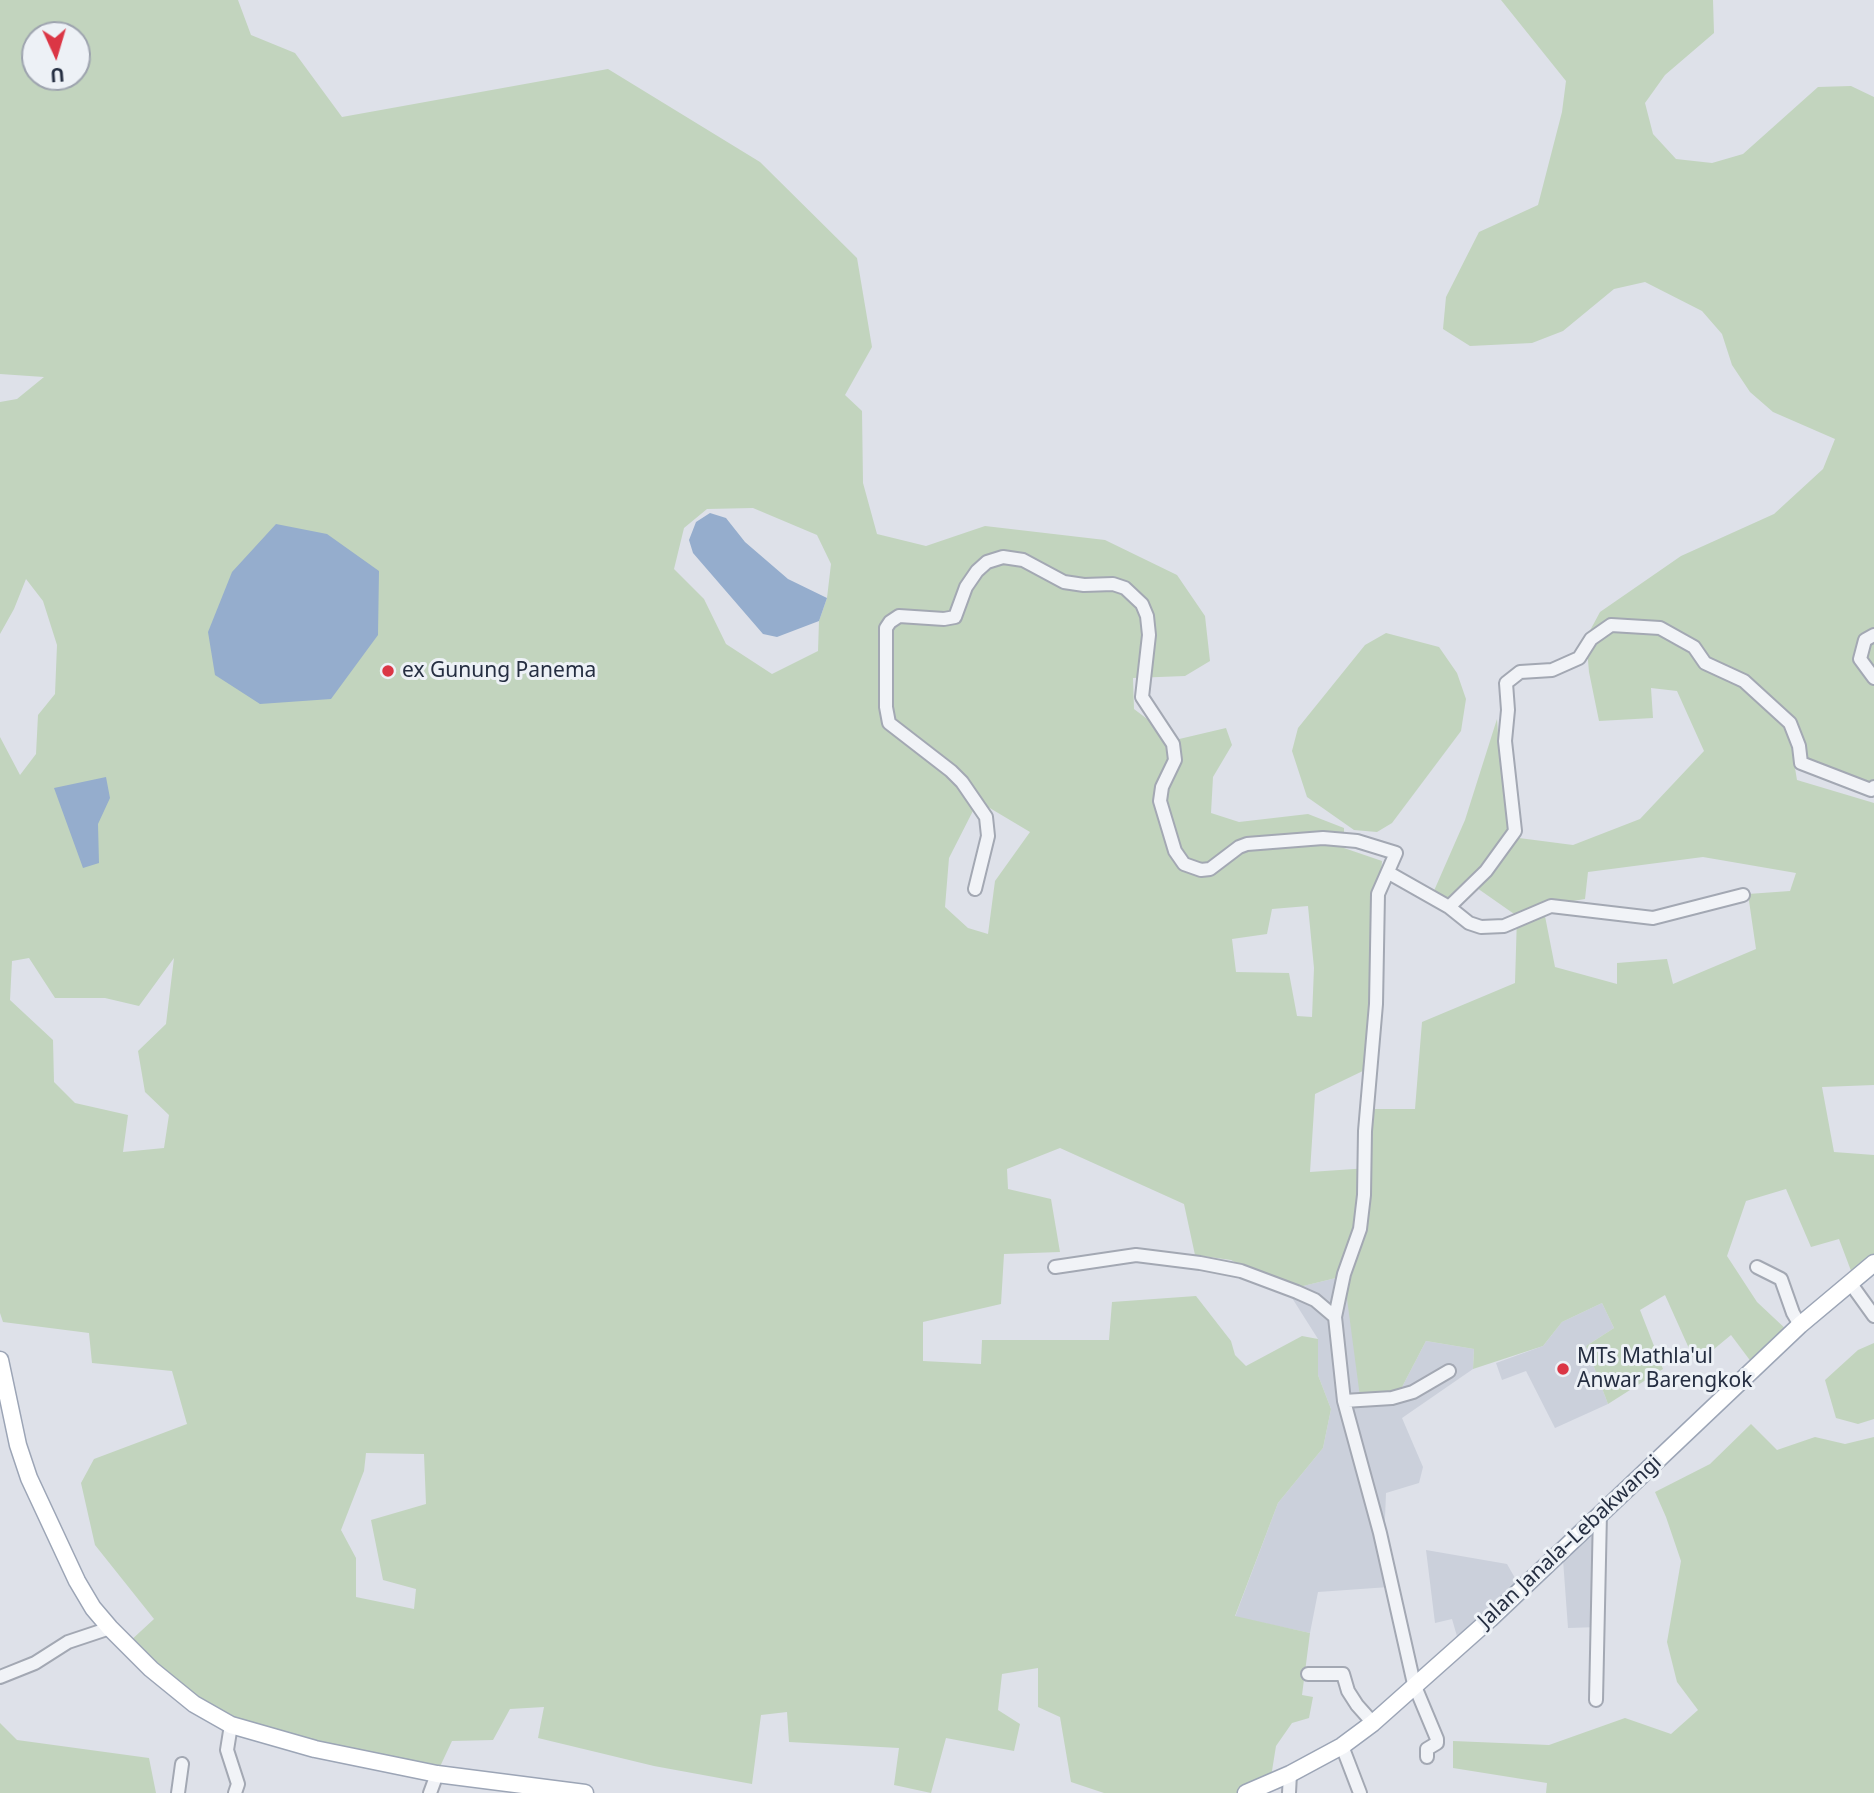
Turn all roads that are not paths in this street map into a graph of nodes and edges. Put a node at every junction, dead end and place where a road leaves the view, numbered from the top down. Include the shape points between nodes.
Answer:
1 (1874, 635) edge
2 (1874, 678) edge
3 (1874, 787) edge
4 (1388, 873) junction
5 (975, 889) dead end
6 (1743, 895) dead end
7 (1449, 907) junction
8 (1874, 1263) edge
9 (1055, 1267) dead end
10 (1756, 1267) dead end
11 (1851, 1284) junction
12 (1874, 1316) edge
13 (1335, 1317) junction
14 (1800, 1325) junction
15 (0, 1360) edge
16 (1449, 1371) dead end
17 (1344, 1401) junction
18 (1600, 1513) junction
19 (110, 1628) junction
20 (1308, 1674) dead end
21 (0, 1677) edge
22 (1414, 1684) junction
23 (1596, 1700) dead end
24 (1373, 1723) junction
25 (231, 1725) junction
26 (1342, 1746) junction
27 (1427, 1757) dead end
28 (182, 1764) dead end
29 (437, 1774) junction
30 (1290, 1774) junction
31 (544, 1790) edge
32 (178, 1793) edge
33 (235, 1793) edge
34 (430, 1793) edge
35 (585, 1793) edge
36 (1246, 1793) edge
37 (1289, 1793) edge
38 (1360, 1793) edge

1 - 2 street via 1865,640 1860,659
3 - 7 street via 1871,790 1801,763 1790,723 1744,681 1705,663 1694,647 1660,628 1611,625 1591,639 1579,658 1552,670 1520,672 1506,683 1505,741 1516,831 1486,871
4 - 5 street via 1396,853 1357,841 1323,838 1247,844 1210,869 1184,864 1174,851 1160,801 1175,760 1173,744 1142,697 1149,635 1142,604 1125,588 1064,582 1023,560 1003,557 977,571 955,617 899,616 886,628 889,723 951,771 986,817 988,836
4 - 7 street
4 - 13 street via 1377,901 1376,1004 1360,1229
6 - 7 street via 1653,918 1551,906 1489,928 1469,923
8 - 11 main road, Jalan Janala–Lebakwangi
9 - 13 street via 1129,1255 1200,1263 1241,1271 1297,1292
10 - 14 street via 1781,1279
11 - 12 street
11 - 14 main road, Jalan Janala–Lebakwangi
13 - 17 street
14 - 18 main road, Jalan Janala–Lebakwangi
15 - 19 main road via 29,1478 77,1581
16 - 17 street via 1413,1392 1392,1398
17 - 22 street
18 - 22 main road, Jalan Janala–Lebakwangi via 1490,1619
18 - 23 street
19 - 21 street via 68,1642 35,1663
19 - 25 main road via 194,1704
20 - 24 street via 1343,1674 1357,1705
22 - 24 main road, Jalan Janala–Lebakwangi
22 - 27 street via 1437,1739 1427,1749
24 - 26 main road, Jalan Janala–Lebakwangi
25 - 29 main road via 315,1749
25 - 33 street via 227,1750 237,1784
26 - 30 main road, Jalan Janala–Lebakwangi
26 - 38 street
28 - 32 street
29 - 31 main road
29 - 34 street
30 - 36 main road, Jalan Janala–Lebakwangi
30 - 37 street
31 - 35 main road

